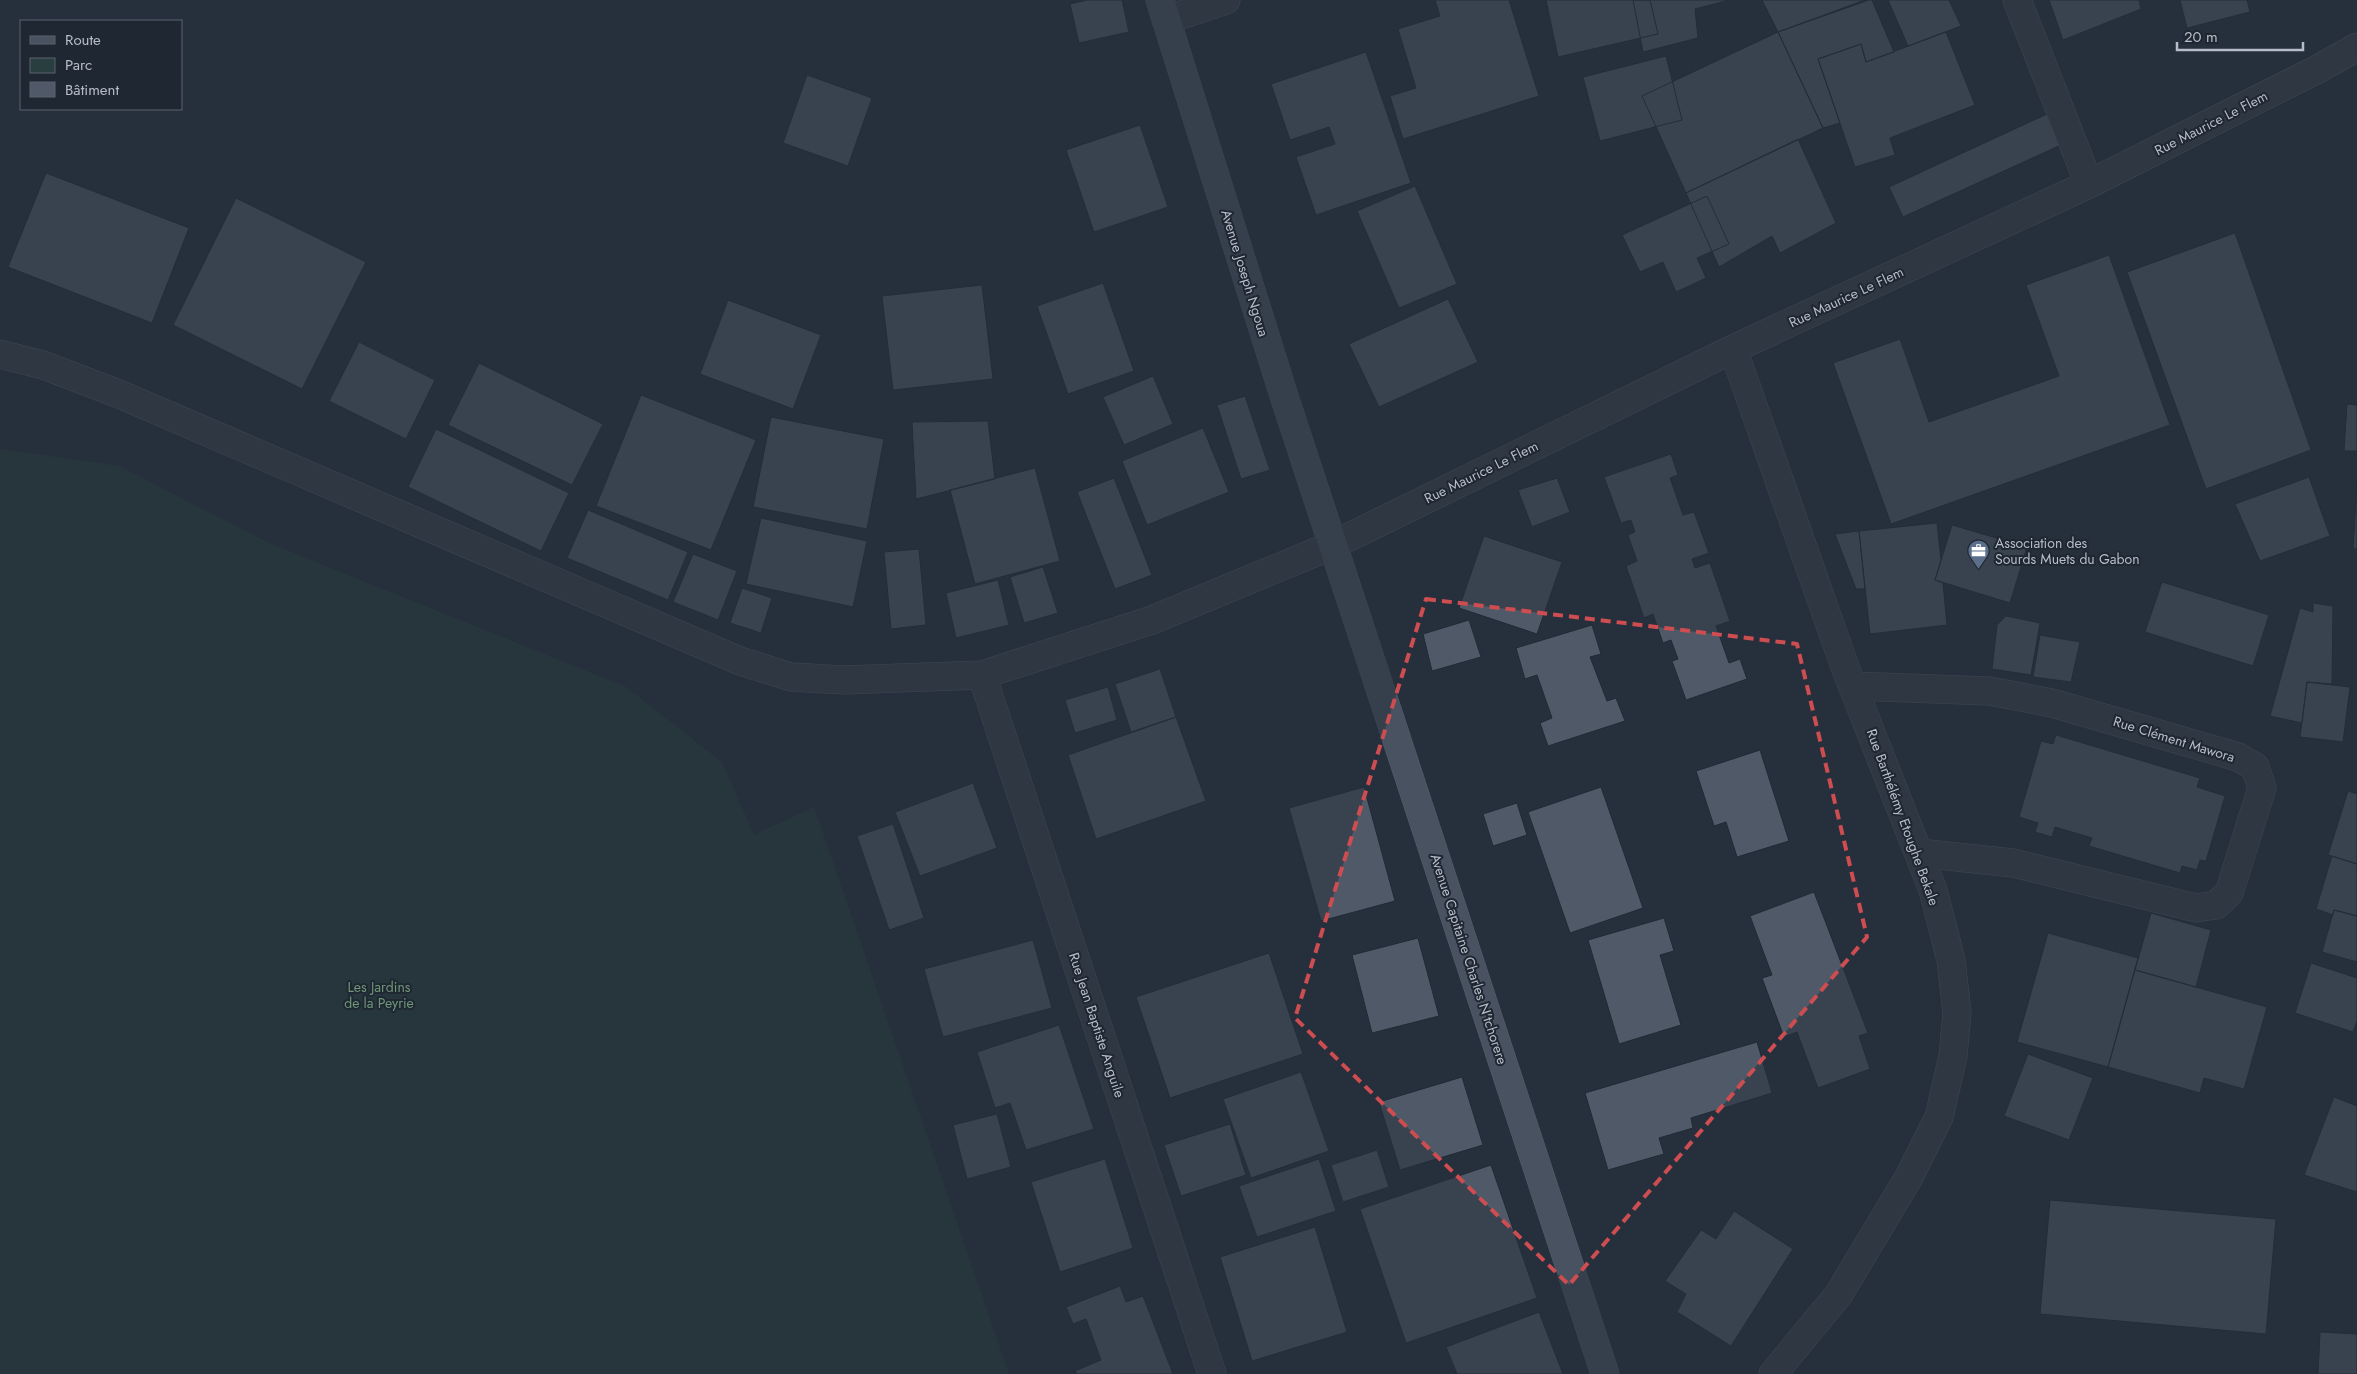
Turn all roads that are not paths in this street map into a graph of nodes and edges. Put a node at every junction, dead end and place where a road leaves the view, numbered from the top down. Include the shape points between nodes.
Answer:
1 (1226, 0) edge
2 (2017, 0) edge
3 (1163, 10) edge
4 (2357, 47) edge
5 (2090, 184) junction
6 (1733, 349) junction
7 (0, 354) edge
8 (1333, 545) junction
9 (982, 675) junction
10 (1853, 686) junction
11 (1919, 853) junction
12 (1212, 1374) edge
13 (1605, 1374) edge
14 (1773, 1374) edge

1 - 3 street
2 - 5 street
3 - 8 main road, Avenue Joseph Ngoua
4 - 5 street, Rue Maurice Le Flem
5 - 6 street, Rue Maurice Le Flem
6 - 8 street, Rue Maurice Le Flem
6 - 10 street, Rue Barthélémy Etoughe Bekale
7 - 9 street, Rue Maurice Le Flem via 43,365 119,394 740,662 791,677 844,680
8 - 9 street, Rue Maurice Le Flem via 1152,620
8 - 13 main road, Avenue Capitaine Charles N'tchorere
9 - 12 street, Rue Jean Baptiste Anguile
10 - 11 street, Rue Barthélémy Etoughe Bekale
10 - 11 street, Rue Clément Mawora via 1989,691 2052,703 2238,757 2255,767 2262,788 2229,893 2216,905 2196,908 2013,863
11 - 14 street, Rue Barthélémy Etoughe Bekale via 1933,890 1951,960 1956,1013 1953,1056 1939,1117 1909,1177 1839,1294

